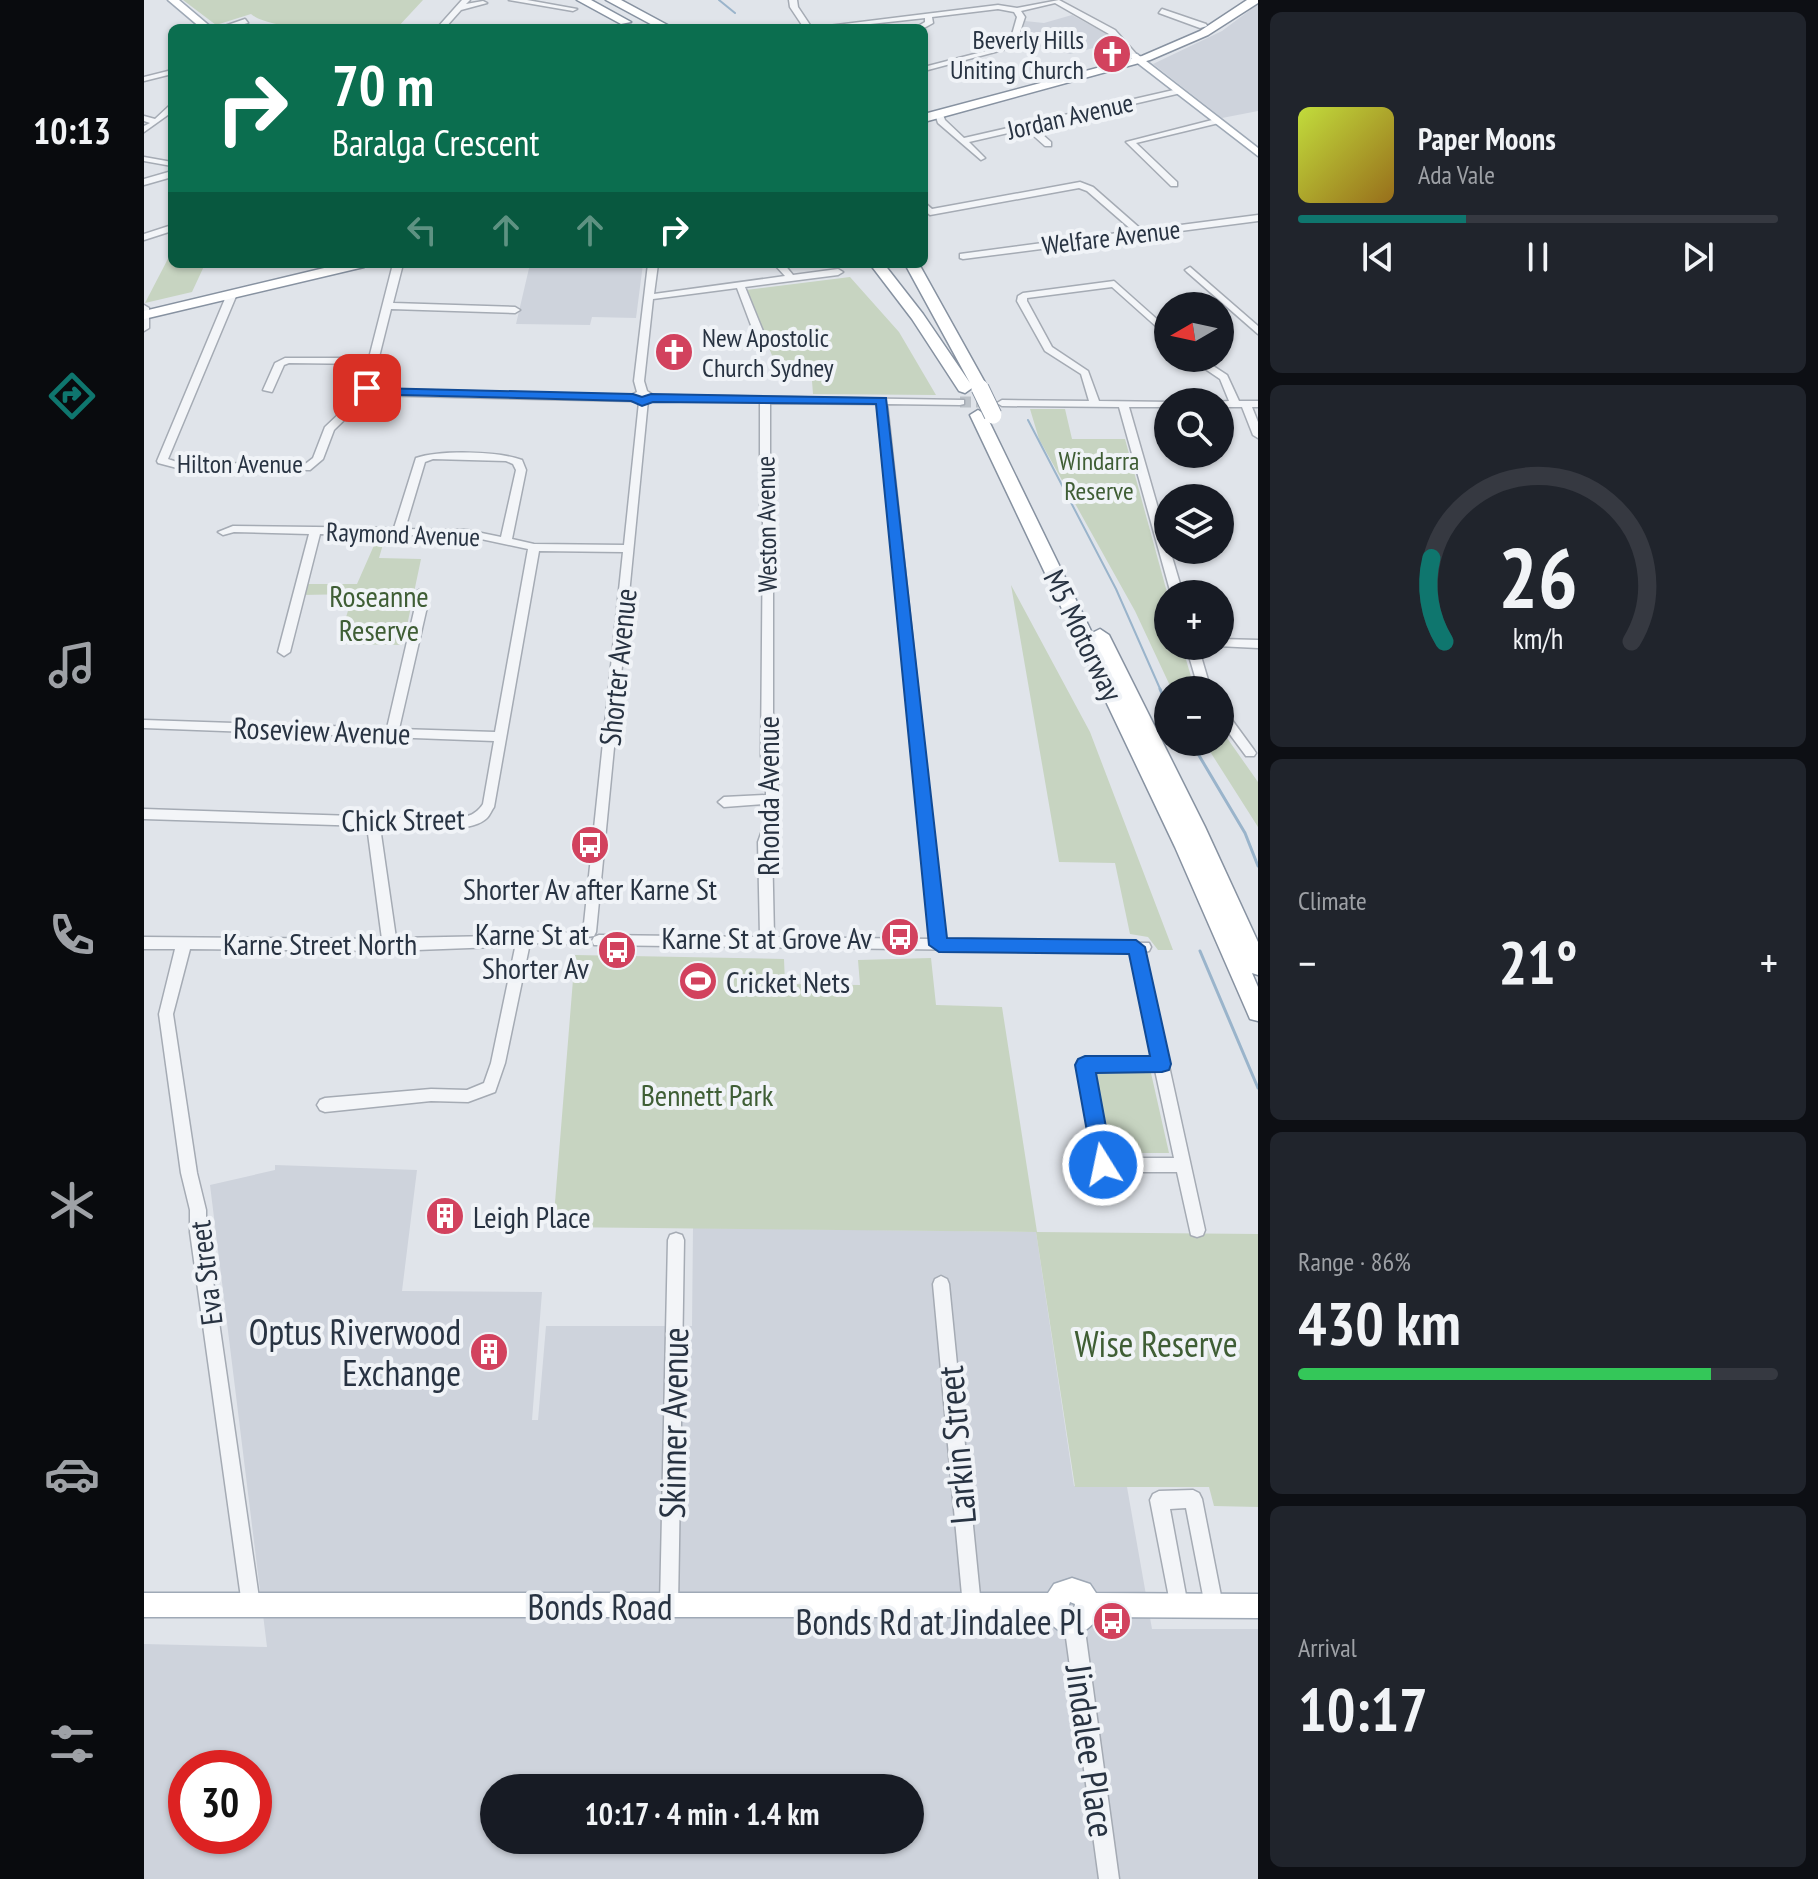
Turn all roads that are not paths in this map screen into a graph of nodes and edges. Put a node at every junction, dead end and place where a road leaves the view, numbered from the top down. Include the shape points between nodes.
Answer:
1 (173, 0) edge
2 (466, 0) edge
3 (513, 0) edge
4 (602, 0) edge
5 (612, 0) edge
6 (793, 0) edge
7 (1054, 0) edge
8 (1237, 0) edge
9 (1252, 0) edge
10 (585, 1) edge
11 (483, 3) dead end
12 (998, 3) edge
13 (459, 8) junction
14 (573, 9) dead end
15 (1017, 10) junction
16 (1162, 11) dead end
17 (928, 15) junction
18 (884, 20) junction
19 (245, 21) dead end
20 (202, 24) edge
21 (236, 24) edge
22 (445, 24) edge
23 (617, 24) edge
24 (627, 24) edge
25 (643, 24) edge
26 (659, 24) edge
27 (805, 24) edge
28 (850, 24) edge
29 (889, 24) edge
30 (927, 24) edge
31 (1203, 26) junction
32 (1017, 33) junction
33 (1013, 45) junction
34 (1137, 58) junction
35 (928, 68) edge
36 (168, 73) edge
37 (144, 79) edge
38 (1178, 91) junction
39 (168, 112) edge
40 (933, 112) edge
41 (144, 118) edge
42 (1216, 121) junction
43 (156, 122) junction
44 (1028, 126) junction
45 (144, 130) edge
46 (963, 141) junction
47 (1048, 144) dead end
48 (1258, 153) edge
49 (981, 158) dead end
50 (144, 159) edge
51 (168, 163) edge
52 (168, 175) edge
53 (144, 182) edge
54 (1174, 184) dead end
55 (928, 209) edge
56 (1258, 218) edge
57 (168, 229) edge
58 (1140, 233) junction
59 (144, 237) edge
60 (963, 256) dead end
61 (312, 268) edge
62 (342, 268) edge
63 (396, 268) edge
64 (653, 268) edge
65 (782, 268) edge
66 (880, 268) edge
67 (902, 268) edge
68 (914, 268) edge
69 (921, 268) edge
70 (1190, 270) dead end
71 (838, 272) dead end
72 (791, 278) junction
73 (740, 285) junction
74 (232, 294) junction
75 (649, 297) junction
76 (387, 306) junction
77 (144, 308) edge
78 (168, 309) junction
79 (515, 310) dead end
80 (144, 315) edge
81 (1154, 321) edge
82 (144, 330) edge
83 (1258, 331) edge
84 (762, 341) dead end
85 (374, 361) junction
86 (1216, 372) edge
87 (268, 390) dead end
88 (366, 392) junction
89 (968, 393) junction
90 (643, 398) junction
91 (765, 400) junction
92 (882, 401) junction
93 (1095, 403) junction
94 (1123, 404) junction
95 (1154, 404) edge
96 (1234, 404) edge
97 (1240, 404) junction
98 (1258, 404) edge
99 (991, 411) junction
100 (1258, 435) edge
101 (315, 531) junction
102 (223, 532) dead end
103 (398, 532) junction
104 (506, 541) junction
105 (534, 547) junction
106 (629, 549) junction
107 (1173, 580) edge
108 (419, 594) dead end
109 (1234, 643) edge
110 (1258, 644) edge
111 (768, 649) joint
112 (284, 652) dead end
113 (144, 724) edge
114 (1234, 731) edge
115 (392, 732) junction
116 (500, 737) junction
117 (1250, 753) dead end
118 (772, 799) junction
119 (724, 802) dead end
120 (144, 814) edge
121 (373, 822) junction
122 (588, 939) junction
123 (523, 942) junction
124 (144, 943) edge
125 (184, 943) junction
126 (767, 943) junction
127 (390, 945) junction
128 (939, 945) junction
129 (1258, 966) edge
130 (1258, 1012) edge
131 (1162, 1064) junction
132 (325, 1105) dead end
133 (1184, 1165) junction
134 (1197, 1230) dead end
135 (676, 1240) dead end
136 (941, 1284) dead end
137 (144, 1605) edge
138 (251, 1605) junction
139 (669, 1606) junction
140 (972, 1606) junction
141 (1179, 1606) junction
142 (1214, 1606) junction
143 (1258, 1606) edge
144 (1080, 1614) junction
145 (1109, 1879) edge

1 - 20 main road
2 - 13 street
3 - 14 street
4 - 25 highway
5 - 26 highway
6 - 27 street
7 - 15 street
7 - 34 street via 1112,32
8 - 31 highway
9 - 34 highway via 1194,38
10 - 23 highway
10 - 24 highway
11 - 13 street
12 - 15 street
12 - 17 street
13 - 22 street
15 - 32 street
16 - 31 street
17 - 18 street
17 - 30 street
18 - 28 street
18 - 29 street
19 - 21 street
31 - 34 highway
32 - 33 street
32 - 33 street via 1030,40
33 - 35 street
34 - 38 main road
34 - 40 highway
36 - 37 street
38 - 42 main road
38 - 44 street, Jordan Avenue
39 - 43 street
40 - 46 street
41 - 43 street
42 - 48 main road
42 - 54 street via 1130,142
43 - 45 street
44 - 46 street, Jordan Avenue
44 - 47 street
46 - 49 street
50 - 51 street
52 - 53 street
55 - 58 street via 1080,185
56 - 58 street, Welfare Avenue
57 - 59 street
58 - 60 street, Welfare Avenue
61 - 77 highway
62 - 74 highway
63 - 76 street
64 - 75 street, Shorter Avenue
65 - 72 street
66 - 89 highway
67 - 89 highway, M5 Motorway
68 - 89 highway, M5 Motorway
69 - 89 highway via 977,366
70 - 83 street
71 - 72 street
72 - 73 street
73 - 75 street
73 - 84 street
74 - 78 highway
74 - 88 street, Hilton Avenue via 162,461 306,468 318,459 329,429
75 - 90 street, Shorter Avenue via 639,381
76 - 79 street
76 - 85 street
77 - 80 street
78 - 80 highway
78 - 82 highway
80 - 82 street
81 - 93 street via 1114,284 1023,296 1046,347 1082,369
85 - 87 street via 288,360 280,363
85 - 88 street
86 - 97 street
88 - 90 street
89 - 92 street
89 - 99 highway, M5 Motorway, bridge
90 - 91 street
90 - 106 street, Shorter Avenue
91 - 92 street
91 - 111 street, Weston Avenue
92 - 128 street
93 - 94 street
93 - 99 street
94 - 95 street
94 - 107 street
96 - 97 street
97 - 98 street
97 - 100 street
99 - 129 highway, M5 Motorway via 1162,757
99 - 130 highway, M5 Motorway
101 - 102 street, Raymond Avenue
101 - 103 street, Raymond Avenue
101 - 112 street
103 - 104 street, Raymond Avenue via 467,533
103 - 104 street via 420,460 507,458 518,462 521,470
104 - 105 street, Raymond Avenue
105 - 106 street, Raymond Avenue
105 - 116 street, Chick Street
106 - 122 street, Shorter Avenue
108 - 115 street via 421,607
109 - 110 street
111 - 118 street, Rhonda Avenue
113 - 115 street, Roseview Avenue
114 - 117 street
115 - 116 street, Roseview Avenue
116 - 121 street, Chick Street via 489,804 482,816 446,824
118 - 119 street
118 - 126 street, Rhonda Avenue via 765,842
120 - 121 street, Chick Street
121 - 127 street
122 - 123 street, Karne Street North
122 - 126 street, Karne Street North
123 - 127 street, Karne Street North
123 - 132 street via 490,1087 468,1096
124 - 125 street, Karne Street North
125 - 127 street, Karne Street North
125 - 138 street, Eva Street via 166,1014
126 - 128 street, Karne Street North
128 - 131 street, Karne Street North via 1140,947
131 - 133 street
131 - 133 street via 1085,1065 1103,1165
133 - 134 street
135 - 139 street, Skinner Avenue
136 - 140 street, Larkin Street
137 - 138 main road, Bonds Road
138 - 139 main road, Bonds Road
139 - 140 main road, Bonds Road
140 - 144 main road, Bonds Road via 1056,1605 1064,1619
141 - 142 main road
141 - 142 street via 1159,1500 1193,1499
141 - 144 main road
142 - 143 main road
144 - 145 street, Jindalee Place

